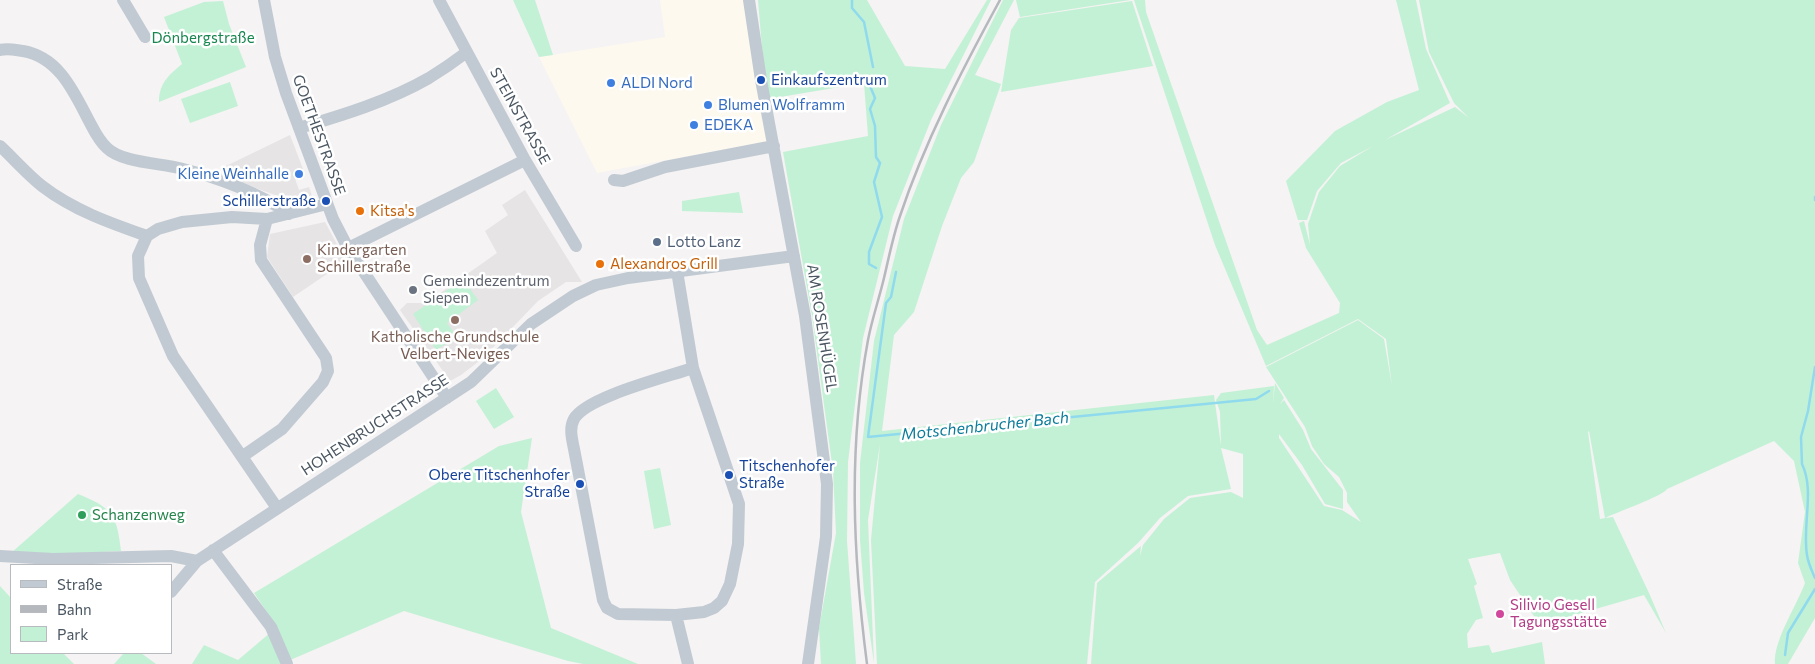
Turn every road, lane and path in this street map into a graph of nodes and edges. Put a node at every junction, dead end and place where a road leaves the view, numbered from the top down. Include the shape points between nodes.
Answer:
1 (123, 0) edge
2 (264, 0) edge
3 (439, 0) edge
4 (749, 0) edge
5 (145, 37) dead end
6 (0, 50) edge
7 (467, 52) junction
8 (299, 128) junction
9 (0, 146) edge
10 (774, 146) junction
11 (525, 160) junction
12 (614, 180) dead end
13 (328, 204) junction
14 (289, 214) junction
15 (267, 219) junction
16 (147, 236) junction
17 (576, 246) dead end
18 (348, 248) junction
19 (794, 256) junction
20 (677, 270) junction
21 (693, 368) junction
22 (447, 398) junction
23 (243, 456) junction
24 (277, 508) junction
25 (213, 550) junction
26 (0, 556) edge
27 (197, 561) junction
28 (172, 591) edge
29 (676, 615) junction
30 (287, 664) edge
31 (688, 664) edge
32 (808, 664) edge

1 - 5 street
2 - 8 street, GOETHESTRASSE via 275,57
3 - 7 street, STEINSTRASSE
4 - 10 street, AM ROSENHÜGEL
6 - 14 street via 34,53 57,67 108,150 120,156 184,169 219,181 278,206
7 - 8 street via 428,78 394,95 350,113
7 - 11 street, STEINSTRASSE
8 - 13 street, GOETHESTRASSE
9 - 16 street via 41,185 60,198 89,214
10 - 12 street via 665,167 623,181
10 - 19 street, AM ROSENHÜGEL
11 - 17 street, STEINSTRASSE
11 - 18 street
13 - 14 street
13 - 18 street, GOETHESTRASSE
14 - 15 street
15 - 16 street via 205,218 158,229
15 - 23 street via 260,245 261,260 326,358 328,371 323,382 282,429
16 - 23 street via 138,256 139,278 173,356
18 - 22 street, GOETHESTRASSE
19 - 20 street, HOHENBRUCHSTRASSE
19 - 32 street, AM ROSENHÜGEL via 813,368 827,484 826,537
20 - 21 street
20 - 22 street, HOHENBRUCHSTRASSE via 612,281 563,301 531,324 471,382
21 - 29 street via 739,504 738,541 730,584 722,601 704,612
21 - 29 street via 587,405 571,424 603,600 618,614
22 - 24 street, HOHENBRUCHSTRASSE
23 - 24 street
24 - 25 street, HOHENBRUCHSTRASSE
25 - 27 street, HOHENBRUCHSTRASSE
25 - 30 street via 271,627
26 - 27 street via 54,559 171,556
27 - 28 street, HOHENBRUCHSTRASSE
29 - 31 street

